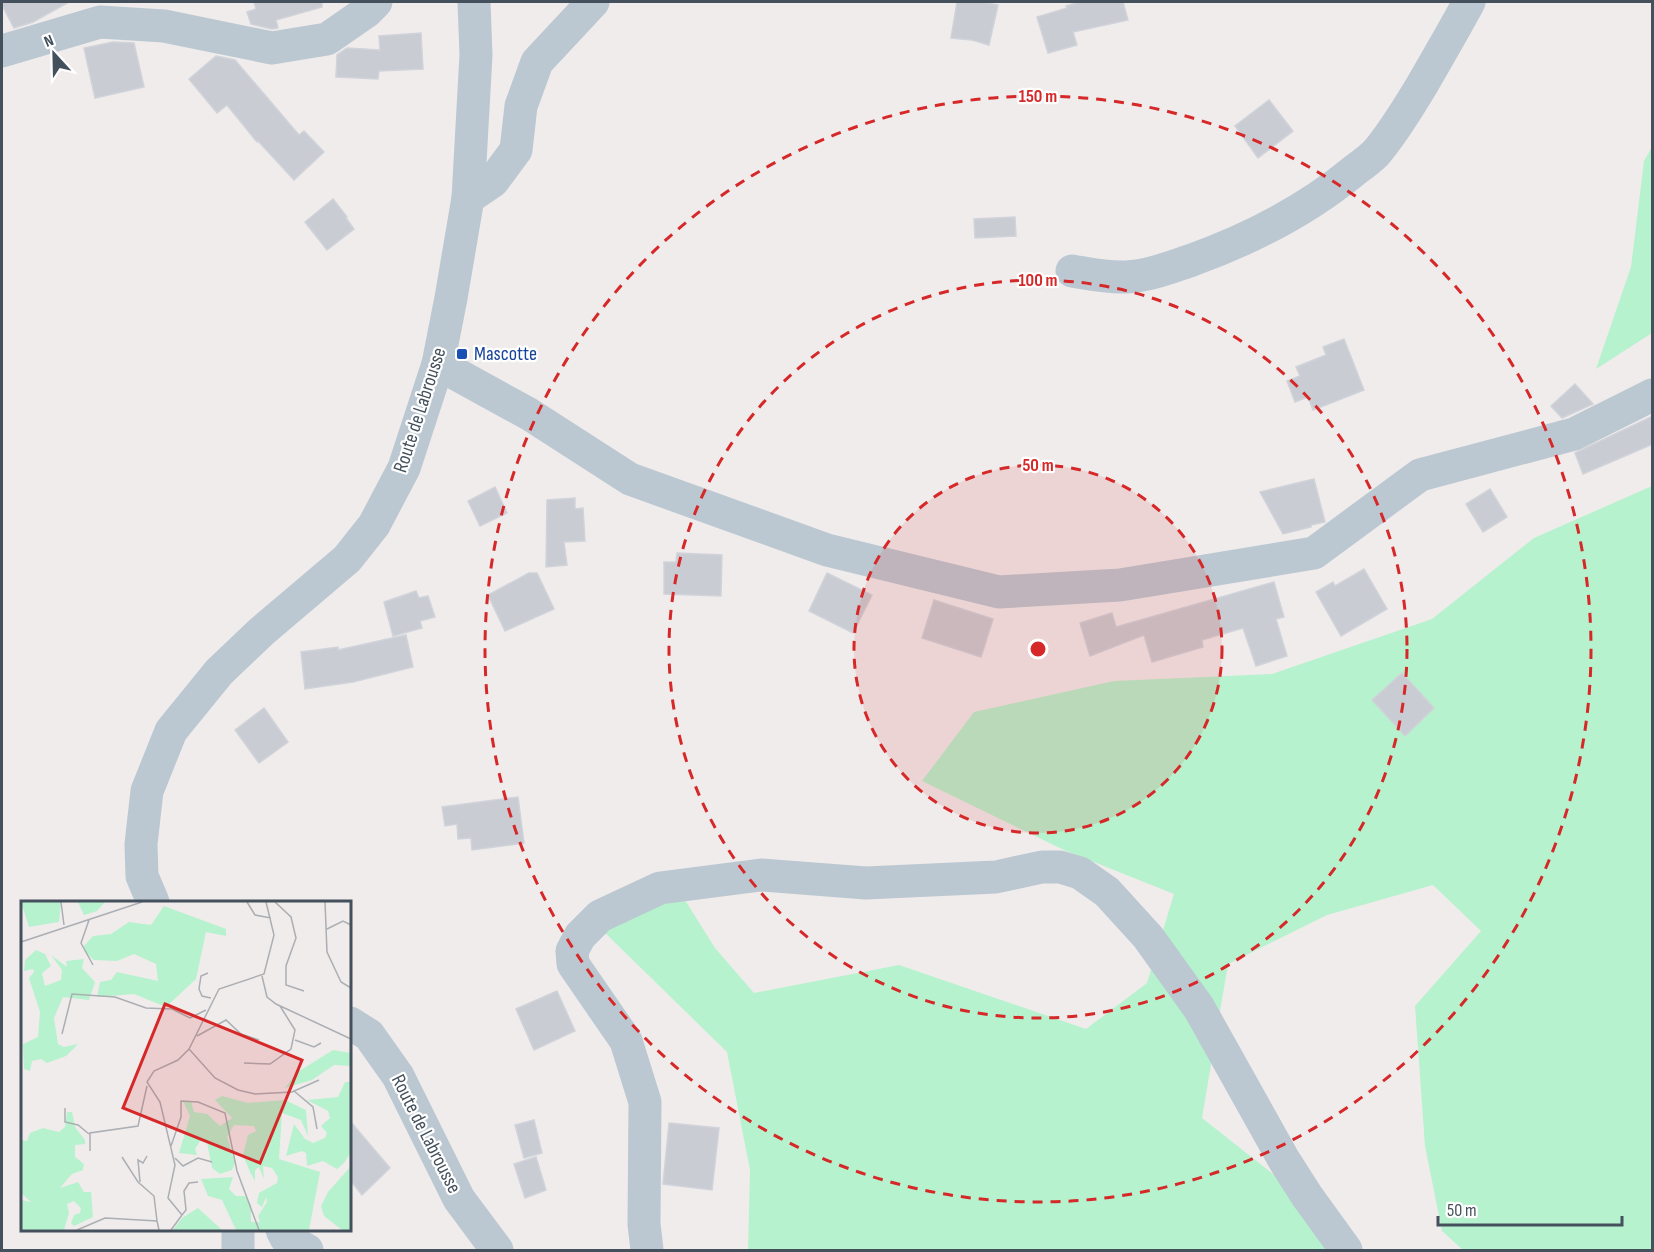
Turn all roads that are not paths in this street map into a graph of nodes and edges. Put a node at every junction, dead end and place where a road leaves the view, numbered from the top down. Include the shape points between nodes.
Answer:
1 (376, 2) edge
2 (474, 2) edge
3 (593, 2) edge
4 (1469, 2) edge
5 (2, 51) edge
6 (468, 198) junction
7 (1072, 271) dead end
8 (438, 364) junction
9 (1653, 395) edge
10 (152, 901) edge
11 (351, 1024) edge
12 (238, 1231) edge
13 (282, 1231) edge
14 (238, 1251) edge
15 (306, 1251) edge
16 (497, 1251) edge
17 (647, 1251) edge
18 (1346, 1251) edge

1 - 5 street via 327,39 272,48 164,26 100,22
2 - 6 street, Route de Labrousse via 476,55
3 - 6 street via 537,62 521,106 516,150 494,181
4 - 7 street via 1399,122 1375,154 1301,209 1224,248 1168,268 1128,277
6 - 8 street, Route de Labrousse
8 - 9 street via 529,414 630,478 827,550 999,592 1120,585 1314,553 1420,475 1574,434
8 - 10 street, Route de Labrousse via 404,468 374,525 347,559 219,672 171,731 147,791 141,844 142,876
11 - 16 street, Route de Labrousse via 369,1035 398,1076 459,1199
12 - 14 street
13 - 15 street via 286,1238
17 - 18 street via 645,1102 626,1041 573,964 572,951 580,936 600,916 660,888 761,875 866,884 996,877 1042,867 1080,873 1107,892 1148,937 1199,1008 1284,1160

